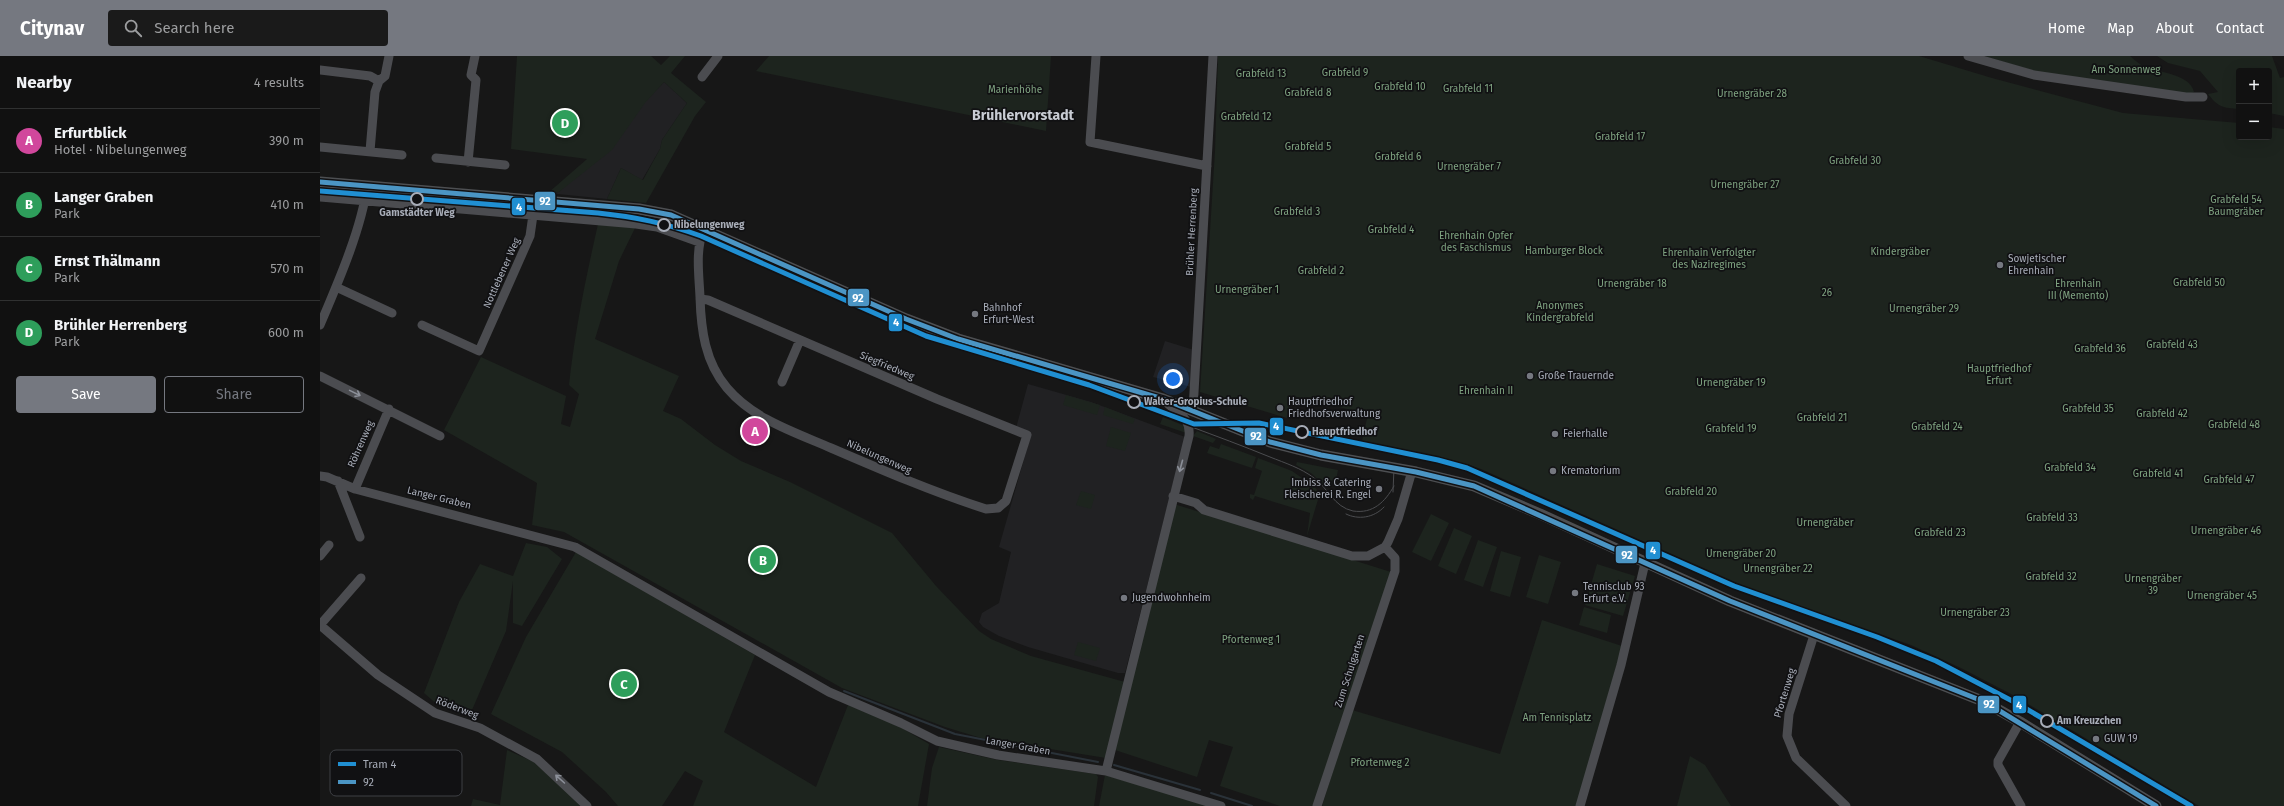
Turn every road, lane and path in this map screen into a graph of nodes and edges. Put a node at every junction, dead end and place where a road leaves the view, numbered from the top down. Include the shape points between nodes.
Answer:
1 (389, 56) edge
2 (475, 56) edge
3 (718, 56) edge
4 (1096, 56) edge
5 (1213, 56) edge
6 (1968, 56) edge
7 (320, 70) edge
8 (702, 77) dead end
9 (379, 81) junction
10 (2203, 97) dead end
11 (320, 147) edge
12 (370, 151) junction
13 (402, 155) dead end
14 (436, 158) dead end
15 (468, 162) junction
16 (505, 165) dead end
17 (1207, 166) junction
18 (320, 182) edge
19 (367, 186) junction
20 (320, 198) edge
21 (535, 200) junction
22 (365, 201) junction
23 (533, 215) junction
24 (704, 228) junction
25 (699, 242) junction
26 (336, 287) junction
27 (700, 299) junction
28 (392, 313) dead end
29 (320, 325) edge
30 (422, 325) dead end
31 (800, 340) junction
32 (320, 376) edge
33 (782, 382) dead end
34 (1163, 399) junction
35 (389, 409) junction
36 (1193, 410) junction
37 (440, 436) dead end
38 (1412, 471) junction
39 (320, 476) edge
40 (1014, 476) joint
41 (338, 481) junction
42 (356, 489) junction
43 (1173, 496) junction
44 (360, 537) dead end
45 (329, 545) dead end
46 (1385, 547) junction
47 (320, 556) edge
48 (1645, 563) junction
49 (360, 578) dead end
50 (320, 625) edge
51 (1814, 635) junction
52 (2020, 722) junction
53 (1106, 771) junction
54 (588, 806) edge
55 (1221, 806) edge
56 (1317, 806) edge
57 (1580, 806) edge
58 (1846, 806) edge
59 (2021, 806) edge
60 (2156, 806) edge

1 - 9 street via 385,76
2 - 15 street via 471,75 476,80
3 - 8 street
4 - 17 street via 1090,142
5 - 17 street, Brühler Herrenberg
6 - 10 street via 2034,75 2186,97
7 - 9 street via 370,76
9 - 12 street via 375,92
11 - 12 street
12 - 13 street
14 - 15 street
15 - 16 street
17 - 36 street, Brühler Herrenberg
18 - 19 main road
19 - 21 main road
19 - 22 street
20 - 22 street
21 - 23 street, Nottlebener Weg
21 - 24 main road via 639,209 671,215
22 - 23 street
22 - 26 street
23 - 25 street via 657,227
23 - 30 street, Nottlebener Weg via 530,236 521,260 479,352
24 - 25 street, Nibelungenweg
24 - 34 main road via 938,332
25 - 27 street, Nibelungenweg
26 - 28 street
26 - 29 street
27 - 31 street, Siegfriedweg via 708,300
27 - 40 street, Nibelungenweg via 703,337 710,363 744,406 766,419 905,481 986,509 998,508 1006,501
31 - 33 street
31 - 40 street, Siegfriedweg via 1027,435
32 -> 35 street
34 - 36 main road
34 -> 43 street via 1174,411 1184,416 1189,426 1189,436
35 - 37 street
35 - 42 street, Röhrenweg
36 - 38 main road via 1277,444 1321,455
38 - 46 street via 1398,520
38 - 48 main road via 1474,486 1497,495
39 - 41 street, Langer Graben
41 - 42 street, Langer Graben
41 - 44 street
42 - 53 street, Langer Graben via 575,547 829,692 937,741 998,755
43 - 46 street via 1196,503 1204,510 1352,556 1368,556
43 - 53 street
45 - 47 street
46 - 56 street, Zum Schulgarten via 1395,558 1395,570
48 - 51 main road
48 - 57 street via 1621,665
49 - 50 street, Röderweg
54 -> 50 street, Röderweg via 537,758 480,728 435,713 378,675
51 - 52 main road via 1985,702
51 - 58 street, Pfortenweg via 1789,714 1789,747 1796,758
52 - 59 street via 1998,765
52 - 60 main road
53 - 55 street, Langer Graben

